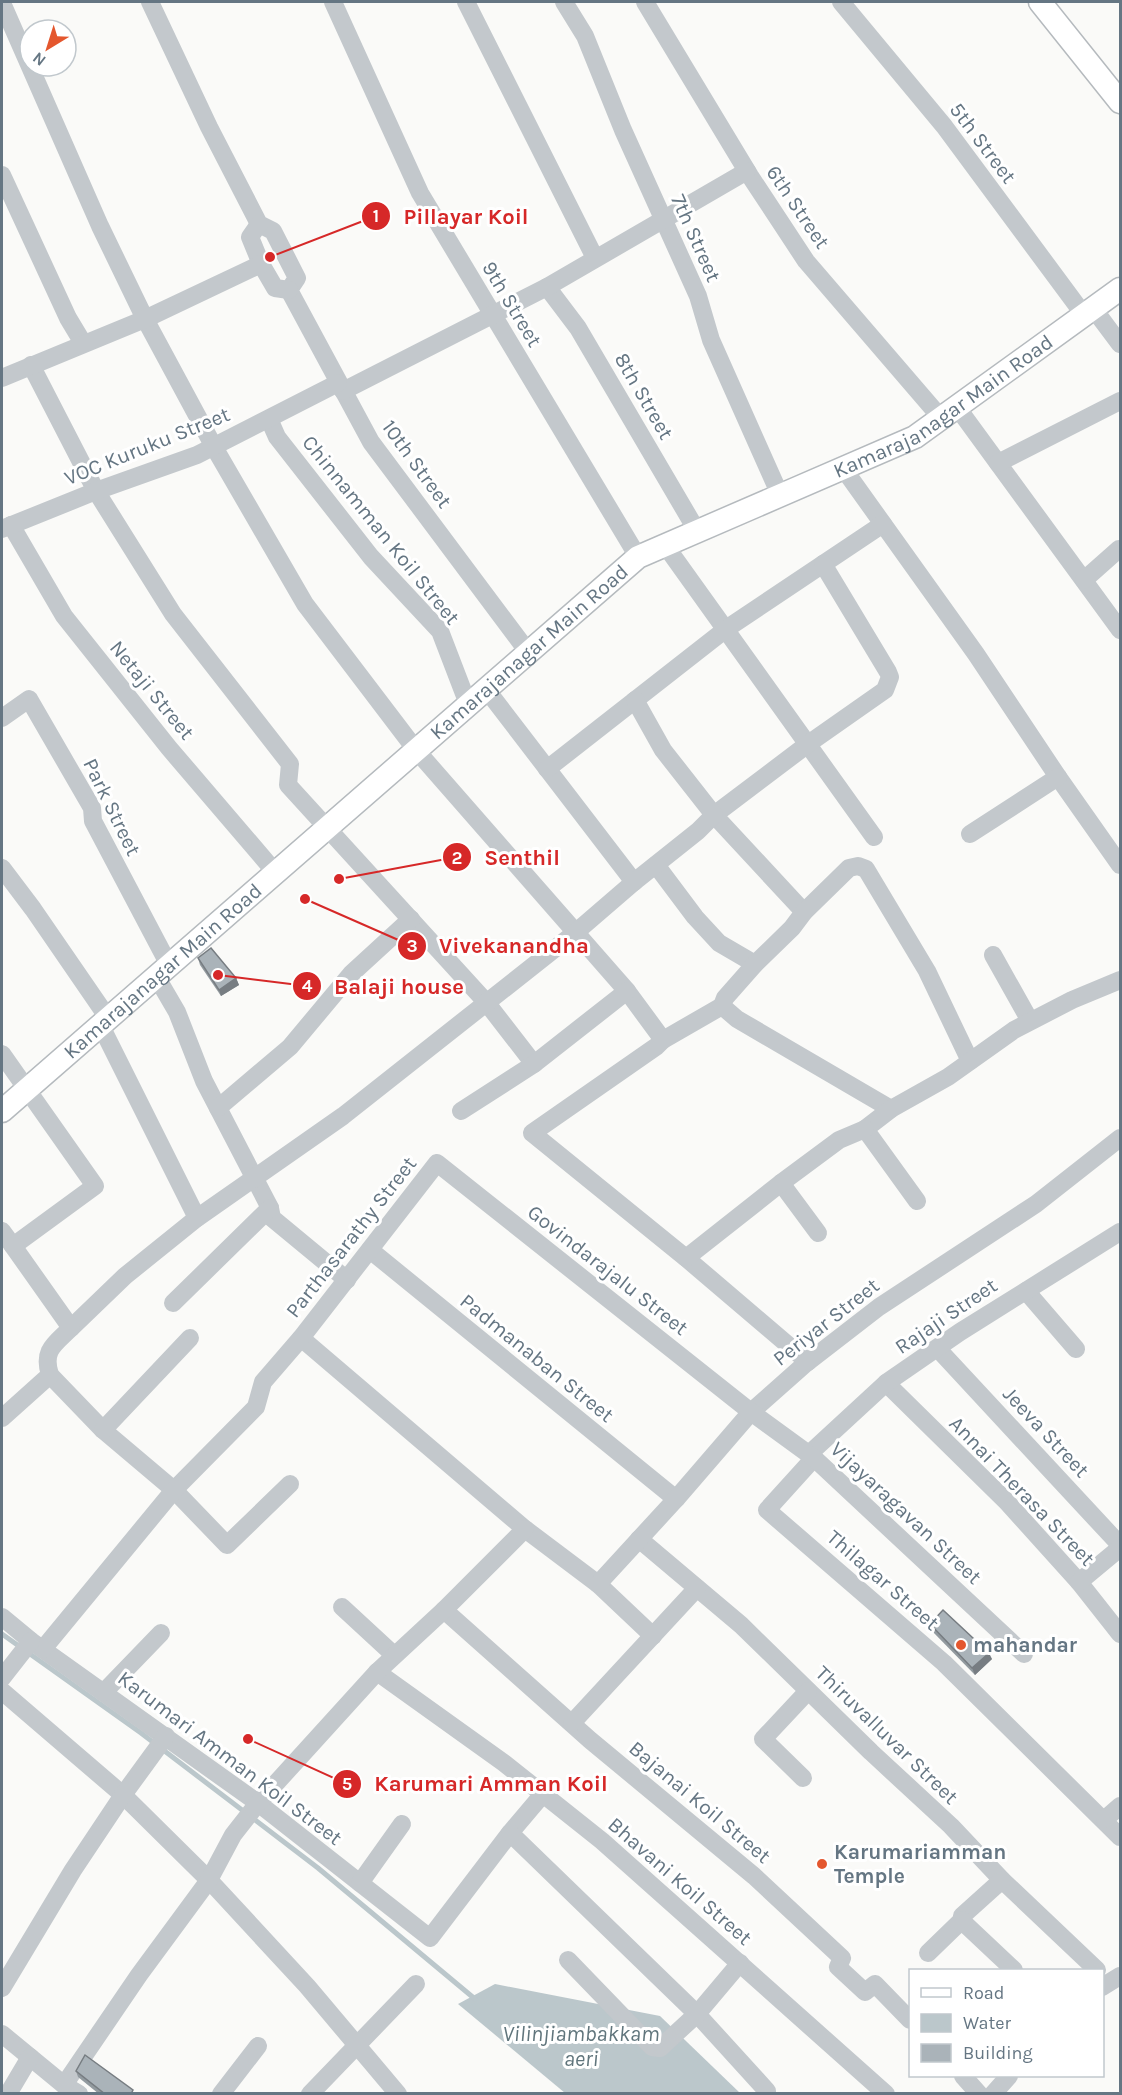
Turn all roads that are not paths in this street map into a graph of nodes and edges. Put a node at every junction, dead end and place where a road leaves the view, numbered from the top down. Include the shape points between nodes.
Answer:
1 (2, 2) edge
2 (150, 2) edge
3 (333, 2) edge
4 (466, 2) edge
5 (564, 2) edge
6 (645, 2) edge
7 (841, 2) edge
8 (1040, 2) edge
9 (1120, 102) edge
10 (747, 171) junction
11 (2, 175) edge
12 (663, 219) junction
13 (259, 224) junction
14 (595, 258) junction
15 (261, 264) junction
16 (547, 287) junction
17 (1120, 289) edge
18 (289, 290) junction
19 (1089, 312) junction
20 (492, 313) junction
21 (145, 320) junction
22 (83, 343) junction
23 (1120, 344) edge
24 (31, 365) junction
25 (2, 378) edge
26 (340, 387) junction
27 (1120, 401) edge
28 (949, 412) junction
29 (269, 419) junction
30 (214, 447) junction
31 (998, 463) junction
32 (843, 468) junction
33 (96, 491) junction
34 (780, 495) junction
35 (883, 524) junction
36 (6, 527) edge
37 (697, 531) junction
38 (665, 545) junction
39 (1119, 549) dead end
40 (638, 557) junction
41 (823, 564) junction
42 (1084, 580) junction
43 (726, 629) junction
44 (1120, 630) edge
45 (528, 652) junction
46 (486, 688) junction
47 (635, 700) junction
48 (468, 704) junction
49 (2, 718) edge
50 (808, 744) junction
51 (416, 750) junction
52 (547, 769) junction
53 (1058, 777) junction
54 (714, 815) junction
55 (326, 828) junction
56 (970, 834) dead end
57 (874, 837) dead end
58 (656, 865) junction
59 (1120, 865) edge
60 (2, 868) edge
61 (275, 872) junction
62 (634, 882) junction
63 (804, 912) junction
64 (411, 919) junction
65 (576, 932) junction
66 (993, 955) dead end
67 (755, 964) junction
68 (162, 971) junction
69 (1120, 980) edge
70 (627, 991) junction
71 (486, 1002) junction
72 (722, 1006) junction
73 (104, 1021) junction
74 (1030, 1022) junction
75 (663, 1040) junction
76 (2, 1054) edge
77 (970, 1061) junction
78 (534, 1064) junction
79 (27, 1088) junction
80 (218, 1108) junction
81 (891, 1109) junction
82 (2, 1111) edge
83 (461, 1111) dead end
84 (865, 1129) junction
85 (1120, 1138) edge
86 (437, 1163) joint
87 (252, 1178) junction
88 (781, 1183) junction
89 (917, 1201) dead end
90 (270, 1209) junction
91 (197, 1218) junction
92 (2, 1231) edge
93 (1120, 1232) edge
94 (818, 1233) dead end
95 (13, 1246) junction
96 (370, 1250) junction
97 (686, 1258) junction
98 (348, 1280) junction
99 (1026, 1290) junction
100 (173, 1303) dead end
101 (71, 1328) junction
102 (190, 1338) dead end
103 (302, 1338) junction
104 (938, 1349) junction
105 (1076, 1349) dead end
106 (808, 1362) junction
107 (50, 1375) junction
108 (886, 1383) junction
109 (751, 1412) junction
110 (2, 1418) edge
111 (103, 1430) junction
112 (812, 1456) junction
113 (290, 1484) dead end
114 (174, 1490) junction
115 (676, 1500) junction
116 (525, 1529) junction
117 (639, 1539) junction
118 (1120, 1546) edge
119 (1079, 1582) junction
120 (598, 1584) junction
121 (697, 1588) junction
122 (342, 1607) dead end
123 (444, 1610) junction
124 (2, 1617) edge
125 (161, 1633) dead end
126 (1120, 1634) edge
127 (653, 1636) junction
128 (32, 1648) junction
129 (1024, 1654) dead end
130 (394, 1655) junction
131 (377, 1672) junction
132 (2, 1678) edge
133 (2, 1691) edge
134 (808, 1691) junction
135 (104, 1692) junction
136 (572, 1723) junction
137 (164, 1739) junction
138 (803, 1778) dead end
139 (127, 1789) junction
140 (543, 1794) junction
141 (1120, 1806) edge
142 (255, 1807) junction
143 (1105, 1819) junction
144 (402, 1824) dead end
145 (510, 1833) junction
146 (1120, 1837) edge
147 (209, 1880) junction
148 (1002, 1880) junction
149 (360, 1883) junction
150 (962, 1920) junction
151 (928, 1953) dead end
152 (568, 1960) dead end
153 (740, 1963) junction
154 (1012, 1969) edge
155 (1096, 1969) edge
156 (416, 1984) dead end
157 (2, 1988) edge
158 (697, 2014) junction
159 (909, 2019) edge
160 (2, 2034) edge
161 (356, 2045) junction
162 (258, 2046) dead end
163 (30, 2058) junction
164 (964, 2077) edge
165 (1008, 2077) edge
166 (74, 2091) edge
167 (767, 2091) dead end
168 (8, 2094) edge
169 (221, 2094) edge
170 (310, 2094) edge
171 (398, 2094) edge
172 (886, 2094) edge
173 (979, 2094) edge
174 (993, 2094) edge

1 - 21 street
2 - 13 street, 10th Street
3 - 20 street, 9th Street via 420,193
4 - 14 street
5 - 12 street, 7th Street via 585,36
6 - 10 street, 6th Street
7 - 19 street, 5th Street
8 - 9 main road
10 - 12 street, VOC Kuruku Street
10 - 28 street, 6th Street via 806,261
11 - 22 street
12 - 14 street, VOC Kuruku Street
12 - 34 street, 7th Street via 698,296 711,340
13 - 15 street, 10th Street via 250,237
13 - 18 street, 10th Street via 273,231 297,278
14 - 16 street, VOC Kuruku Street
15 - 18 street, 10th Street via 274,288
15 - 21 street
16 - 20 street, VOC Kuruku Street
16 - 37 street, 8th Street via 578,328
17 - 19 main road, Kamarajanagar Main Road
18 - 26 street, 10th Street
19 - 23 street, 5th Street
19 - 28 main road, Kamarajanagar Main Road
20 - 26 street, VOC Kuruku Street
20 - 40 street, 9th Street
21 - 22 street
21 - 30 street
22 - 24 street
24 - 25 street
24 - 33 street
26 - 29 street, VOC Kuruku Street
26 - 45 street, 10th Street via 371,442
27 - 31 street
28 - 31 street, 6th Street
28 - 32 main road, Kamarajanagar Main Road via 915,437
29 - 30 street, VOC Kuruku Street
29 - 48 street, Chinnamman Koil Street via 277,437 371,557 440,631
30 - 33 street, VOC Kuruku Street
30 - 51 street via 305,604
31 - 42 street, 6th Street
32 - 34 main road, Kamarajanagar Main Road
32 - 35 street
33 - 36 street, VOC Kuruku Street
33 - 55 street via 173,614 290,764 288,785
34 - 37 main road, Kamarajanagar Main Road
35 - 41 street
35 - 53 street
36 - 61 street, Netaji Street via 64,616
37 - 38 main road, Kamarajanagar Main Road
38 - 40 main road, Kamarajanagar Main Road
38 - 43 street
39 - 42 street
40 - 45 main road, Kamarajanagar Main Road
41 - 43 street
41 - 50 street via 890,677 885,690
42 - 44 street, 6th Street
43 - 47 street
43 - 50 street
45 - 46 main road, Kamarajanagar Main Road
46 - 48 main road, Kamarajanagar Main Road
46 - 52 street
47 - 52 street
47 - 54 street via 663,750
48 - 51 main road, Kamarajanagar Main Road
49 - 68 street, Park Street via 29,699 92,808 93,821
50 - 54 street
50 - 57 street
51 - 55 main road, Kamarajanagar Main Road
51 - 65 street
52 - 62 street
53 - 56 street
53 - 59 street
54 - 58 street
54 - 63 street
55 - 61 main road, Kamarajanagar Main Road
55 - 64 street
58 - 62 street
58 - 67 street via 719,943
60 - 73 street via 33,909
61 - 68 main road, Kamarajanagar Main Road
62 - 65 street
63 - 67 street
63 - 77 street via 849,868 866,869 927,971
64 - 71 street
64 - 80 street via 351,974 290,1047
65 - 70 street
65 - 71 street
66 - 74 street
67 - 72 street
68 - 73 main road, Kamarajanagar Main Road
68 - 80 street
69 - 74 street
70 - 75 street
70 - 78 street
71 - 78 street
71 - 87 street via 335,1121
72 - 75 street
72 - 81 street via 737,1019
73 - 79 main road, Kamarajanagar Main Road
73 - 91 street
74 - 77 street
75 - 97 street via 532,1133
76 - 79 street
77 - 81 street
78 - 83 street
79 - 82 main road, Kamarajanagar Main Road
79 - 95 street via 95,1186
80 - 87 street
81 - 84 street
84 - 88 street via 839,1140
84 - 89 street
85 - 106 street, Periyar Street via 1036,1204 879,1307
86 - 96 street, Parthasarathy Street
86 - 109 street, Govindarajalu Street
87 - 90 street
87 - 91 street
88 - 94 street
88 - 97 street
90 - 98 street via 272,1218
90 - 100 street
91 - 101 street via 125,1276
92 - 95 street
93 - 99 street, Rajaji Street
95 - 101 street
96 - 98 street, Parthasarathy Street
96 - 115 street, Padmanaban Street
97 - 106 street
98 - 103 street, Parthasarathy Street
99 - 104 street, Rajaji Street
99 - 105 street
101 - 107 street via 46,1356
102 - 111 street
103 - 114 street, Parthasarathy Street via 263,1382 256,1407
103 - 116 street
104 - 108 street, Rajaji Street
104 - 118 street, Jeeva Street
106 - 109 street, Periyar Street
107 - 110 street
107 - 111 street
108 - 112 street, Rajaji Street
108 - 119 street, Annai Therasa Street via 1006,1501
109 - 112 street, Vijayaragavan Street
109 - 115 street, Periyar Street
111 - 114 street
112 - 129 street, Vijayaragavan Street
112 - 143 street, Thilagar Street via 767,1510 944,1663
113 - 114 street via 227,1545
114 - 128 street, Parthasarathy Street
115 - 117 street, Periyar Street
116 - 120 street
116 - 123 street
117 - 120 street, Periyar Street
117 - 121 street, Thiruvalluvar Street
118 - 119 street
119 - 126 street, Annai Therasa Street
120 - 127 street
121 - 127 street
121 - 134 street, Thiruvalluvar Street via 741,1624
122 - 130 street
123 - 130 street
123 - 136 street, Bajanai Koil Street
124 - 128 street, Karumari Amman Koil Street
125 - 135 street
127 - 136 street
128 - 132 street, Parthasarathy Street
128 - 135 street, Karumari Amman Koil Street
130 - 131 street
131 - 140 street, Bhavani Koil Street
131 - 142 street
133 - 139 street
134 - 138 street via 763,1739
134 - 148 street, Thiruvalluvar Street via 951,1826
135 - 137 street, Karumari Amman Koil Street
136 - 159 street, Bajanai Koil Street via 754,1876 842,1958 838,1967 865,1992 875,1984
137 - 139 street
137 - 142 street, Karumari Amman Koil Street
139 - 147 street
139 - 157 street
140 - 145 street
140 - 153 street, Bhavani Koil Street
141 - 143 street
142 - 147 street via 233,1835
142 - 149 street, Karumari Amman Koil Street
143 - 146 street, Thilagar Street
144 - 149 street
145 - 149 street, Karumari Amman Koil Street via 430,1938
145 - 158 street
147 - 161 street
147 - 166 street via 139,1975
148 - 150 street
148 - 155 street, Thiruvalluvar Street
150 - 151 street
150 - 154 street
152 - 158 street via 652,2047 660,2048
153 - 158 street
153 - 172 street, Bhavani Koil Street
156 - 161 street
158 - 167 street
160 - 163 street
161 - 170 street
161 - 171 street
162 - 169 street
163 - 166 street
163 - 168 street
164 - 173 street
165 - 174 street

